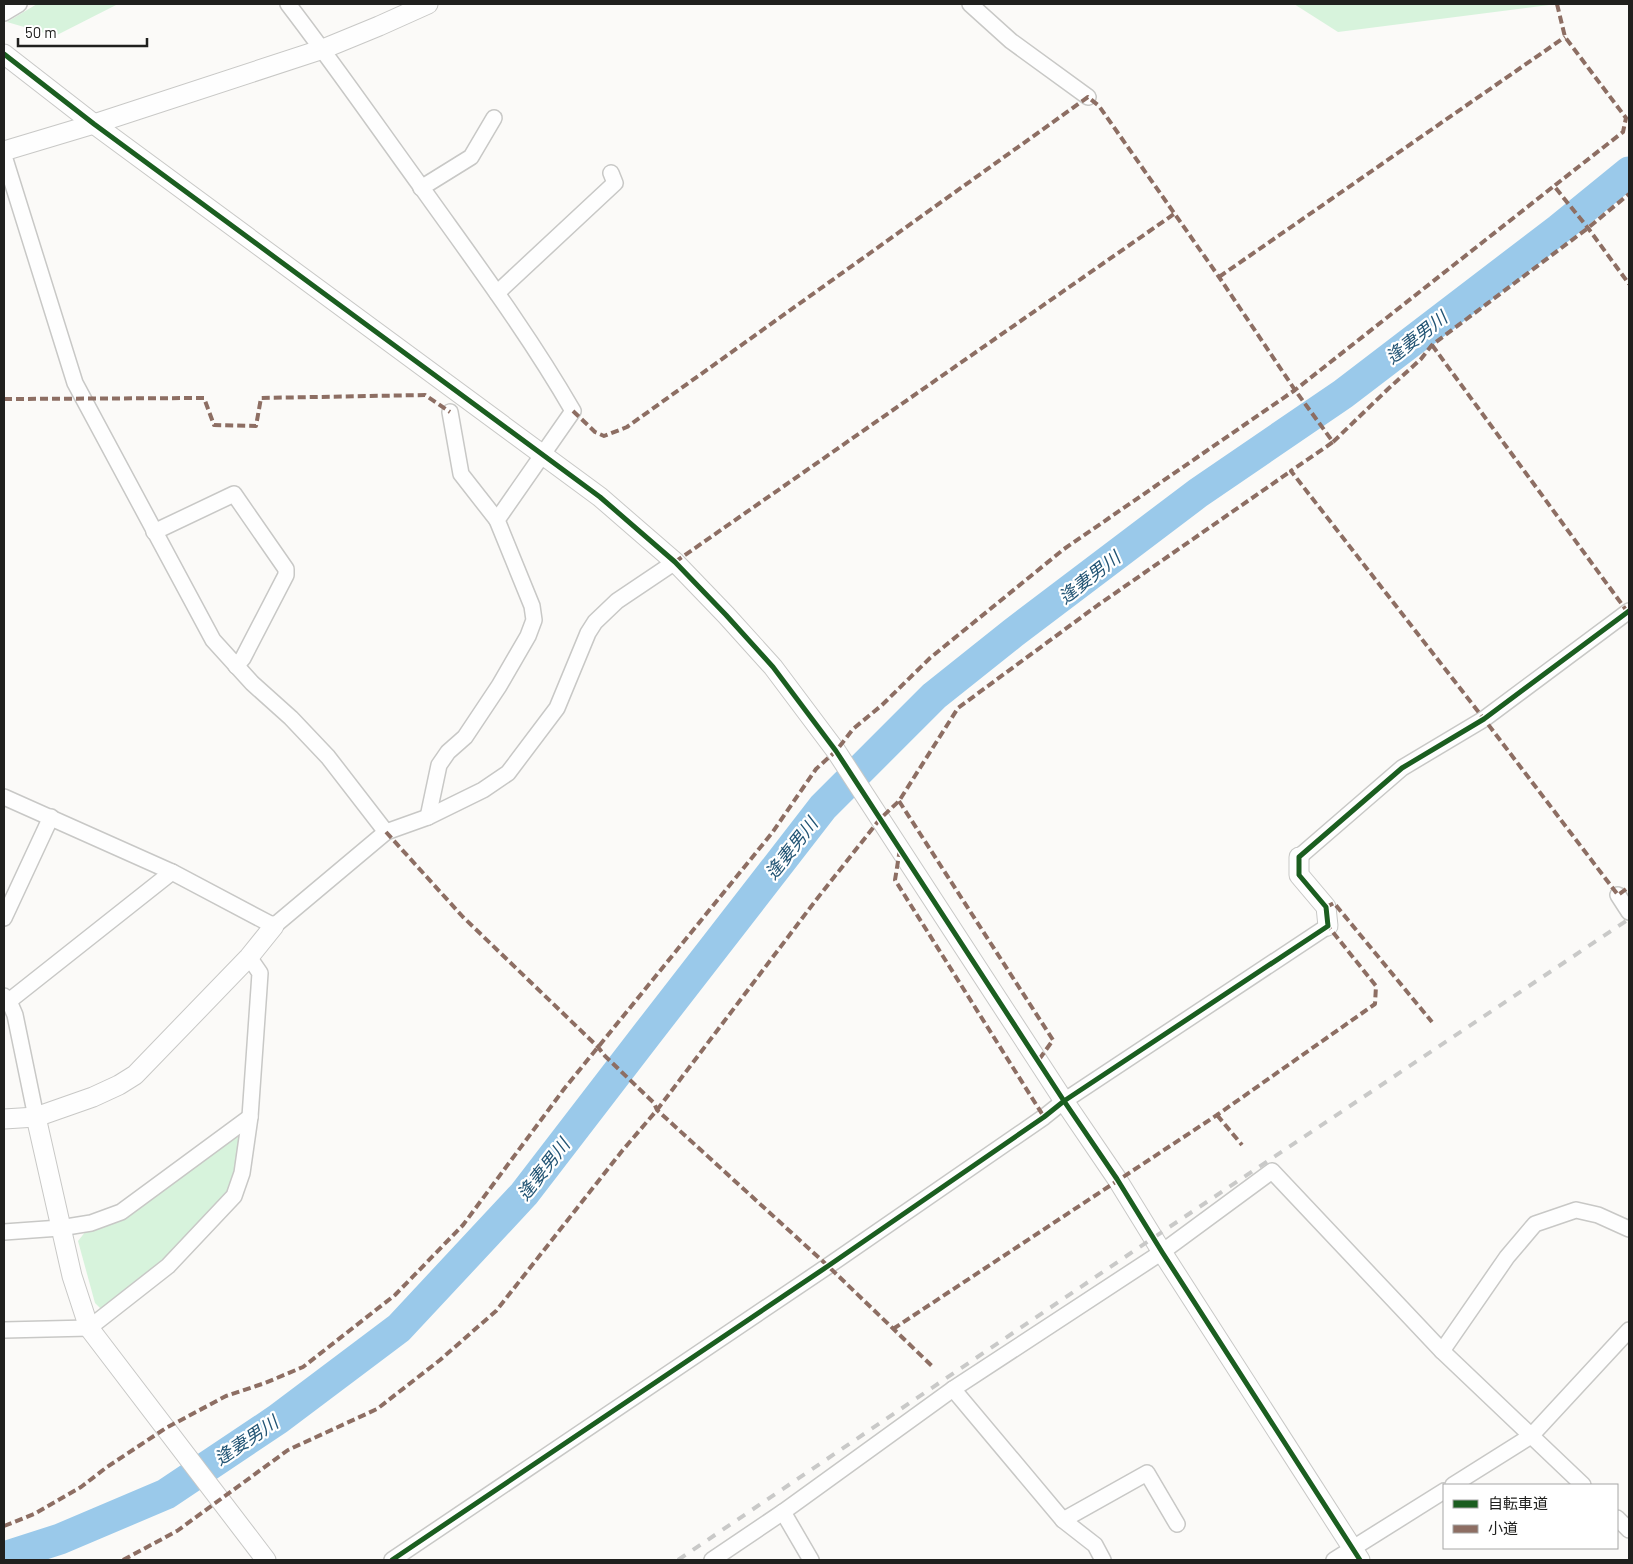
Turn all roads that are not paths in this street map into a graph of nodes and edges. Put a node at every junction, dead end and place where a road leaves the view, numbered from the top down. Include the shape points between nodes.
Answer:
1 (19, 4) edge
2 (288, 4) edge
3 (428, 4) edge
4 (970, 4) edge
5 (4, 13) edge
6 (323, 48) junction
7 (4, 54) edge
8 (1088, 96) dead end
9 (494, 118) dead end
10 (94, 124) junction
11 (4, 152) edge
12 (4, 156) edge
13 (611, 174) dead end
14 (421, 188) junction
15 (497, 293) junction
16 (450, 412) dead end
17 (543, 454) junction
18 (497, 520) junction
19 (154, 532) junction
20 (675, 562) junction
21 (1629, 611) edge
22 (236, 666) junction
23 (4, 797) edge
24 (51, 817) junction
25 (428, 817) junction
26 (386, 832) junction
27 (1299, 857) joint
28 (172, 872) junction
29 (1618, 895) dead end
30 (1629, 912) edge
31 (4, 918) edge
32 (274, 926) junction
33 (1328, 926) joint
34 (249, 957) junction
35 (5, 1000) edge
36 (1064, 1101) junction
37 (36, 1117) junction
38 (250, 1117) junction
39 (4, 1119) edge
40 (60, 1228) junction
41 (1629, 1229) edge
42 (4, 1232) edge
43 (1162, 1252) junction
44 (89, 1328) junction
45 (4, 1330) edge
46 (1629, 1330) edge
47 (1442, 1351) junction
48 (953, 1389) junction
49 (1531, 1436) junction
50 (1455, 1484) edge
51 (1582, 1484) edge
52 (1443, 1492) edge
53 (783, 1512) junction
54 (1618, 1519) edge
55 (1062, 1520) junction
56 (1177, 1524) dead end
57 (1629, 1530) edge
58 (1356, 1554) edge
59 (266, 1560) edge
60 (392, 1560) edge
61 (712, 1560) edge
62 (811, 1560) edge
63 (1103, 1560) edge
64 (1334, 1560) edge

1 - 5 street
2 - 6 street
3 - 6 street
4 - 8 street via 1011,40
6 - 10 street
6 - 14 street
7 - 10 street
9 - 14 street via 471,157
10 - 11 street
10 - 17 street
12 - 19 street via 75,383
13 - 15 street via 615,183
14 - 15 street
15 - 17 street via 573,411
16 - 18 street via 461,474
17 - 18 street
17 - 20 street via 600,497
18 - 25 street via 532,606 534,620 499,686 465,737 439,765
19 - 22 street via 213,640
19 - 22 street via 234,494 286,569
20 - 25 street via 617,601 595,622 557,708 508,773 484,790
20 - 36 street via 773,667 836,751
21 - 27 street via 1484,719 1402,768
22 - 26 street via 328,757
23 - 24 street
24 - 28 street
24 - 31 street
25 - 26 street
26 - 32 street
27 - 33 street via 1299,875 1326,907
28 - 32 street
28 - 35 street
29 - 30 street
32 - 34 street
33 - 36 street
34 - 37 street via 135,1075 93,1097
34 - 38 street via 260,973
35 - 37 street via 15,1015
36 - 43 street
36 - 60 street via 828,1266
37 - 39 street
37 - 40 street
38 - 40 street via 121,1212 91,1223
38 - 44 street via 242,1173 234,1196 168,1266
40 - 42 street
40 - 44 street
41 - 47 street via 1598,1215 1576,1210 1535,1224 1507,1257
43 - 47 street via 1272,1171
43 - 48 street
43 - 58 street
44 - 45 street
44 - 59 street
46 - 49 street
47 - 49 street
48 - 53 street
48 - 55 street
49 - 50 street
49 - 51 street
52 - 58 street
53 - 61 street
53 - 62 street
54 - 57 street
55 - 56 street via 1147,1473
55 - 63 street via 1095,1545
58 - 64 street

